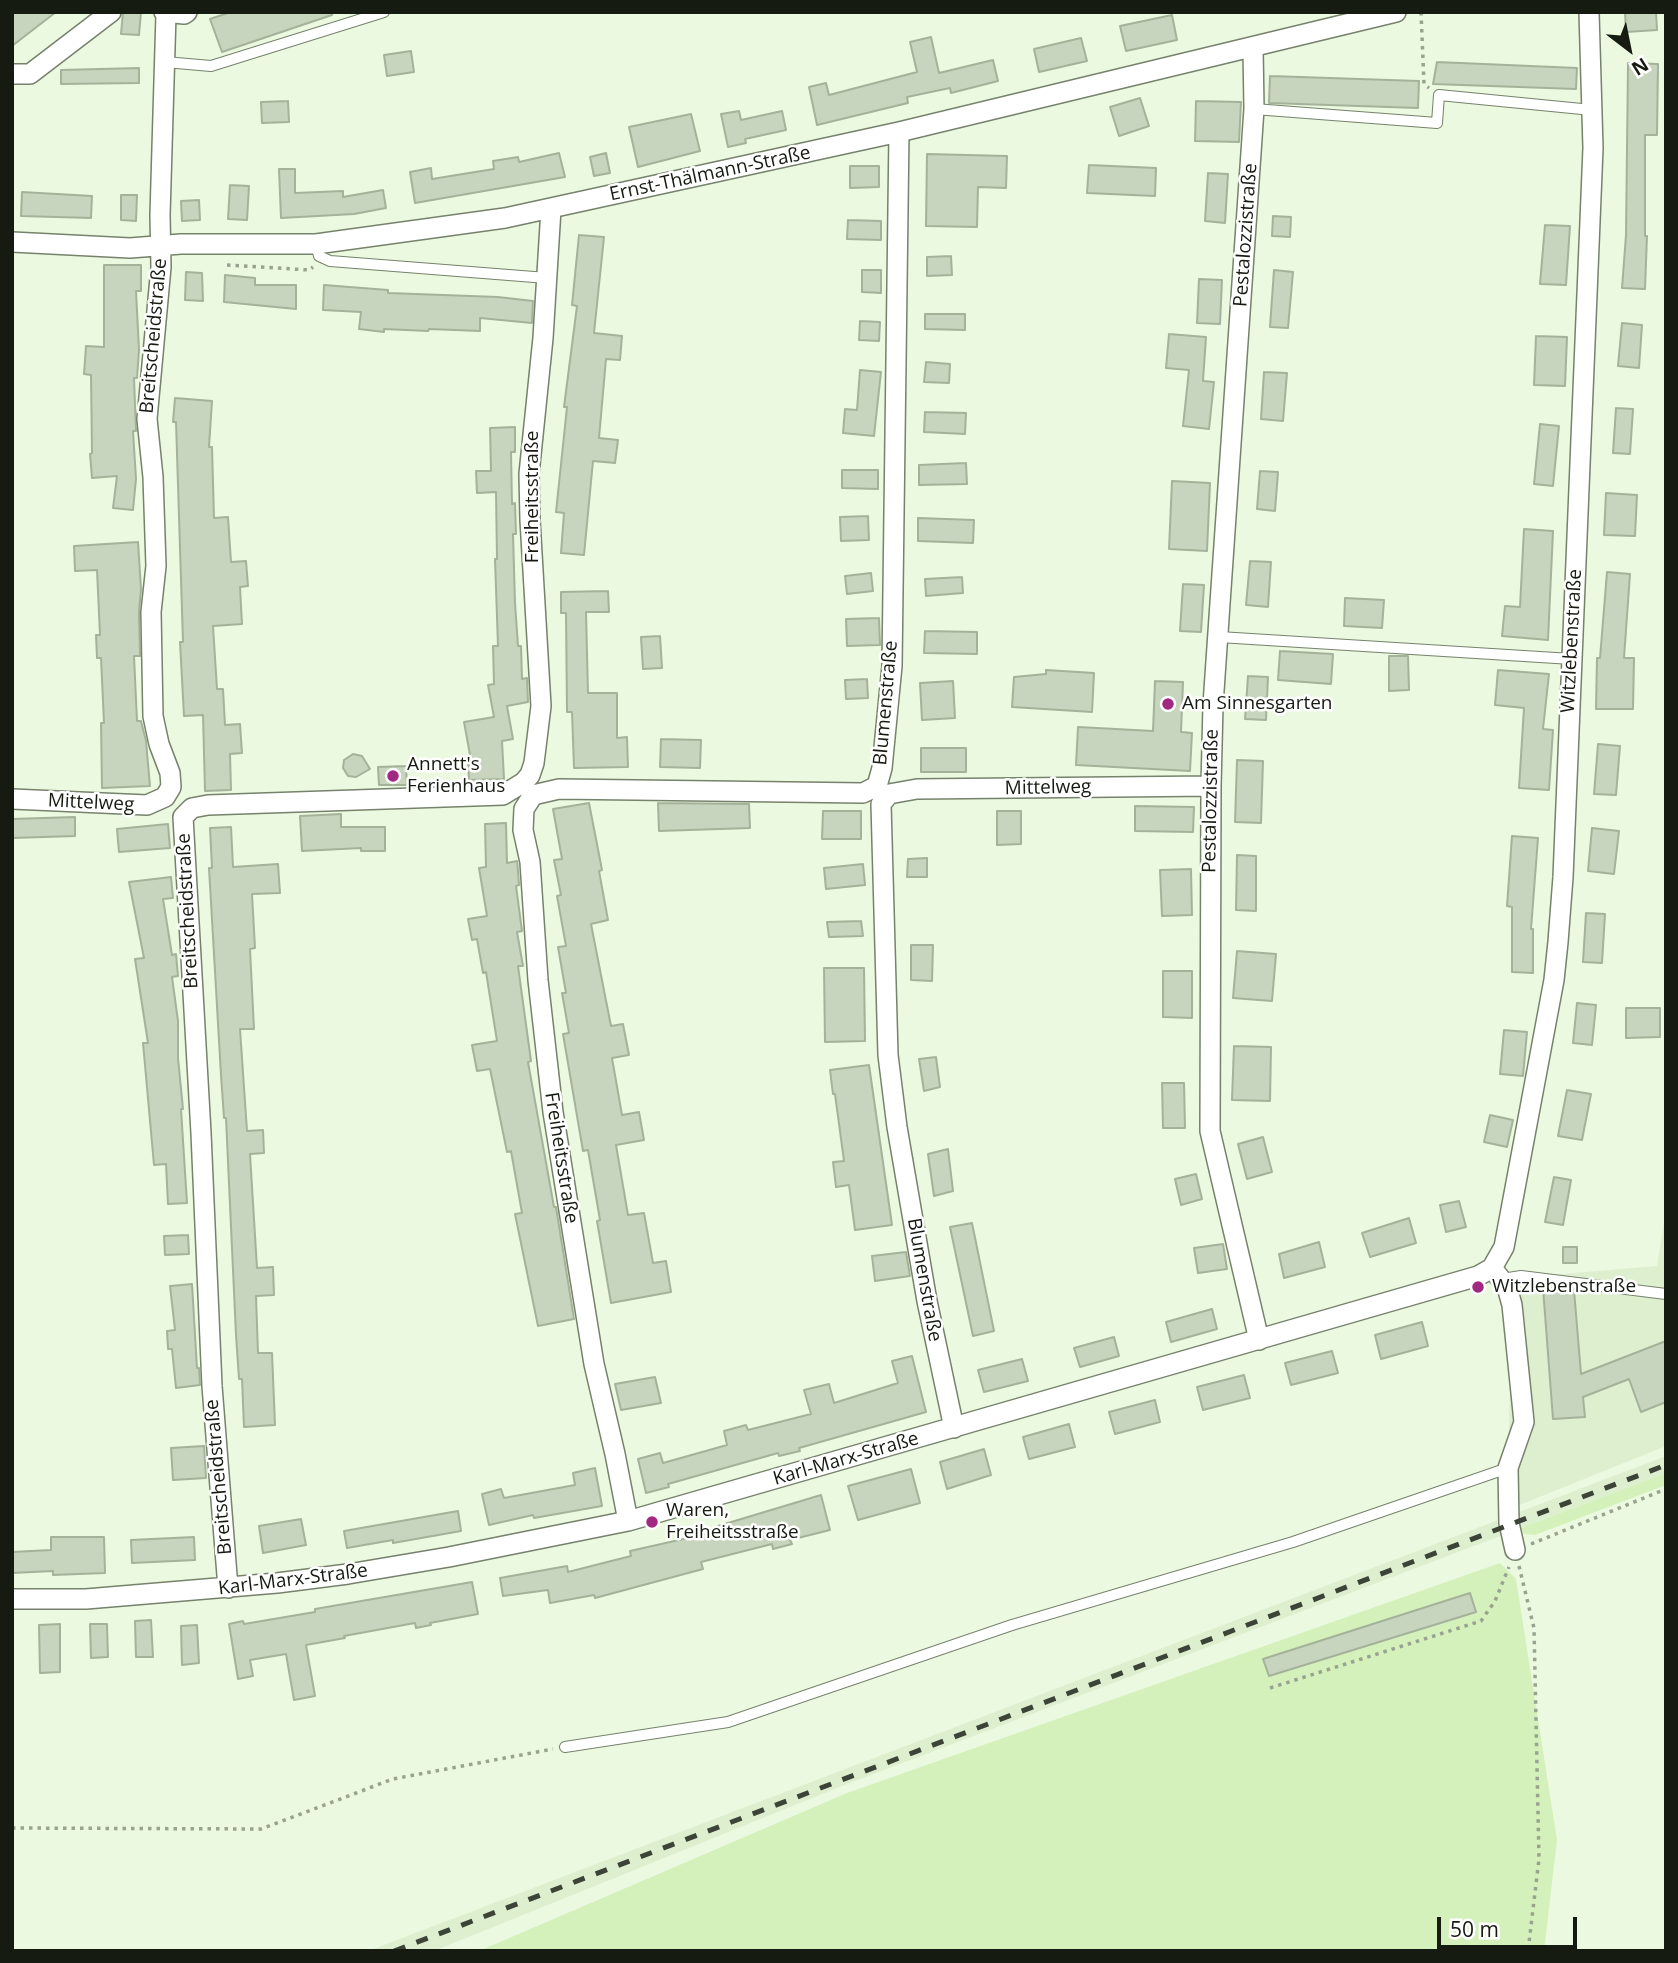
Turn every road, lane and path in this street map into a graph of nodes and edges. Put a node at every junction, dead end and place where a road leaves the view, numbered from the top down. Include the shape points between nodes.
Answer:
1 (111, 12) edge
2 (187, 12) edge
3 (384, 12) edge
4 (1396, 12) edge
5 (1422, 12) edge
6 (165, 13) edge
7 (1595, 26) edge
8 (1253, 48) junction
9 (165, 62) junction
10 (12, 74) edge
11 (1439, 95) junction
12 (1254, 109) junction
13 (1597, 121) junction
14 (899, 132) junction
15 (551, 208) junction
16 (12, 242) edge
17 (316, 244) junction
18 (161, 246) junction
19 (547, 278) junction
20 (1219, 637) junction
21 (1575, 652) junction
22 (1210, 786) junction
23 (528, 789) junction
24 (882, 790) junction
25 (167, 795) junction
26 (12, 799) edge
27 (185, 813) junction
28 (1497, 1270) junction
29 (1666, 1294) edge
30 (1259, 1340) junction
31 (954, 1428) junction
32 (1508, 1468) junction
33 (1666, 1489) edge
34 (628, 1521) junction
35 (1516, 1550) junction
36 (228, 1588) junction
37 (12, 1599) edge
38 (1270, 1688) dead end
39 (565, 1747) joint
40 (12, 1828) edge
41 (1528, 1951) edge

1 - 10 street via 30,74
2 - 6 street
3 - 9 lane via 211,66
4 - 8 street, Ernst-Thälmann-Straße
5 - 11 path via 1424,85
6 - 9 street, Breitscheidstraße
7 - 13 street, Witzlebenstraße
8 - 12 street, Pestalozzistraße
8 - 14 street, Ernst-Thälmann-Straße
9 - 18 street, Breitscheidstraße
11 - 12 lane via 1437,123
11 - 13 lane
12 - 20 street, Pestalozzistraße
13 - 21 street, Witzlebenstraße via 1593,313
14 - 15 street, Ernst-Thälmann-Straße
14 - 24 street, Blumenstraße via 892,666
15 - 17 street, Ernst-Thälmann-Straße
15 - 19 street, Freiheitsstraße
16 - 18 street, Ernst-Thälmann-Straße
17 - 18 street, Ernst-Thälmann-Straße
17 - 19 lane via 319,256 330,261
18 - 25 street, Breitscheidstraße via 147,419 156,566 151,612 153,716 171,779
19 - 23 street, Freiheitsstraße via 530,474 541,706
20 - 21 lane
20 - 22 street, Pestalozzistraße
21 - 28 street, Witzlebenstraße via 1570,799 1555,980
22 - 24 street, Mittelweg
22 - 30 street, Pestalozzistraße via 1210,1131
23 - 24 street
23 - 27 street via 503,794 208,805
23 - 34 street, Freiheitsstraße via 523,830 530,862 553,1112 592,1353
24 - 31 street, Blumenstraße via 888,1055 927,1301
25 - 26 street, Mittelweg via 147,805
25 - 27 lane, Breitscheidstraße
27 - 36 street, Breitscheidstraße via 212,1386
28 - 29 lane
28 - 30 street, Karl-Marx-Straße
28 - 32 street via 1512,1305 1524,1422
30 - 31 street, Karl-Marx-Straße
31 - 34 street, Karl-Marx-Straße
32 - 35 street via 1509,1523
32 - 39 lane via 1293,1542 1012,1625 728,1722
33 - 35 path
34 - 36 street, Karl-Marx-Straße via 373,1570
35 - 38 path via 1495,1601 1481,1621
35 - 41 path via 1534,1628 1539,1859
36 - 37 street, Karl-Marx-Straße via 86,1599
39 - 40 path via 393,1779 261,1829

